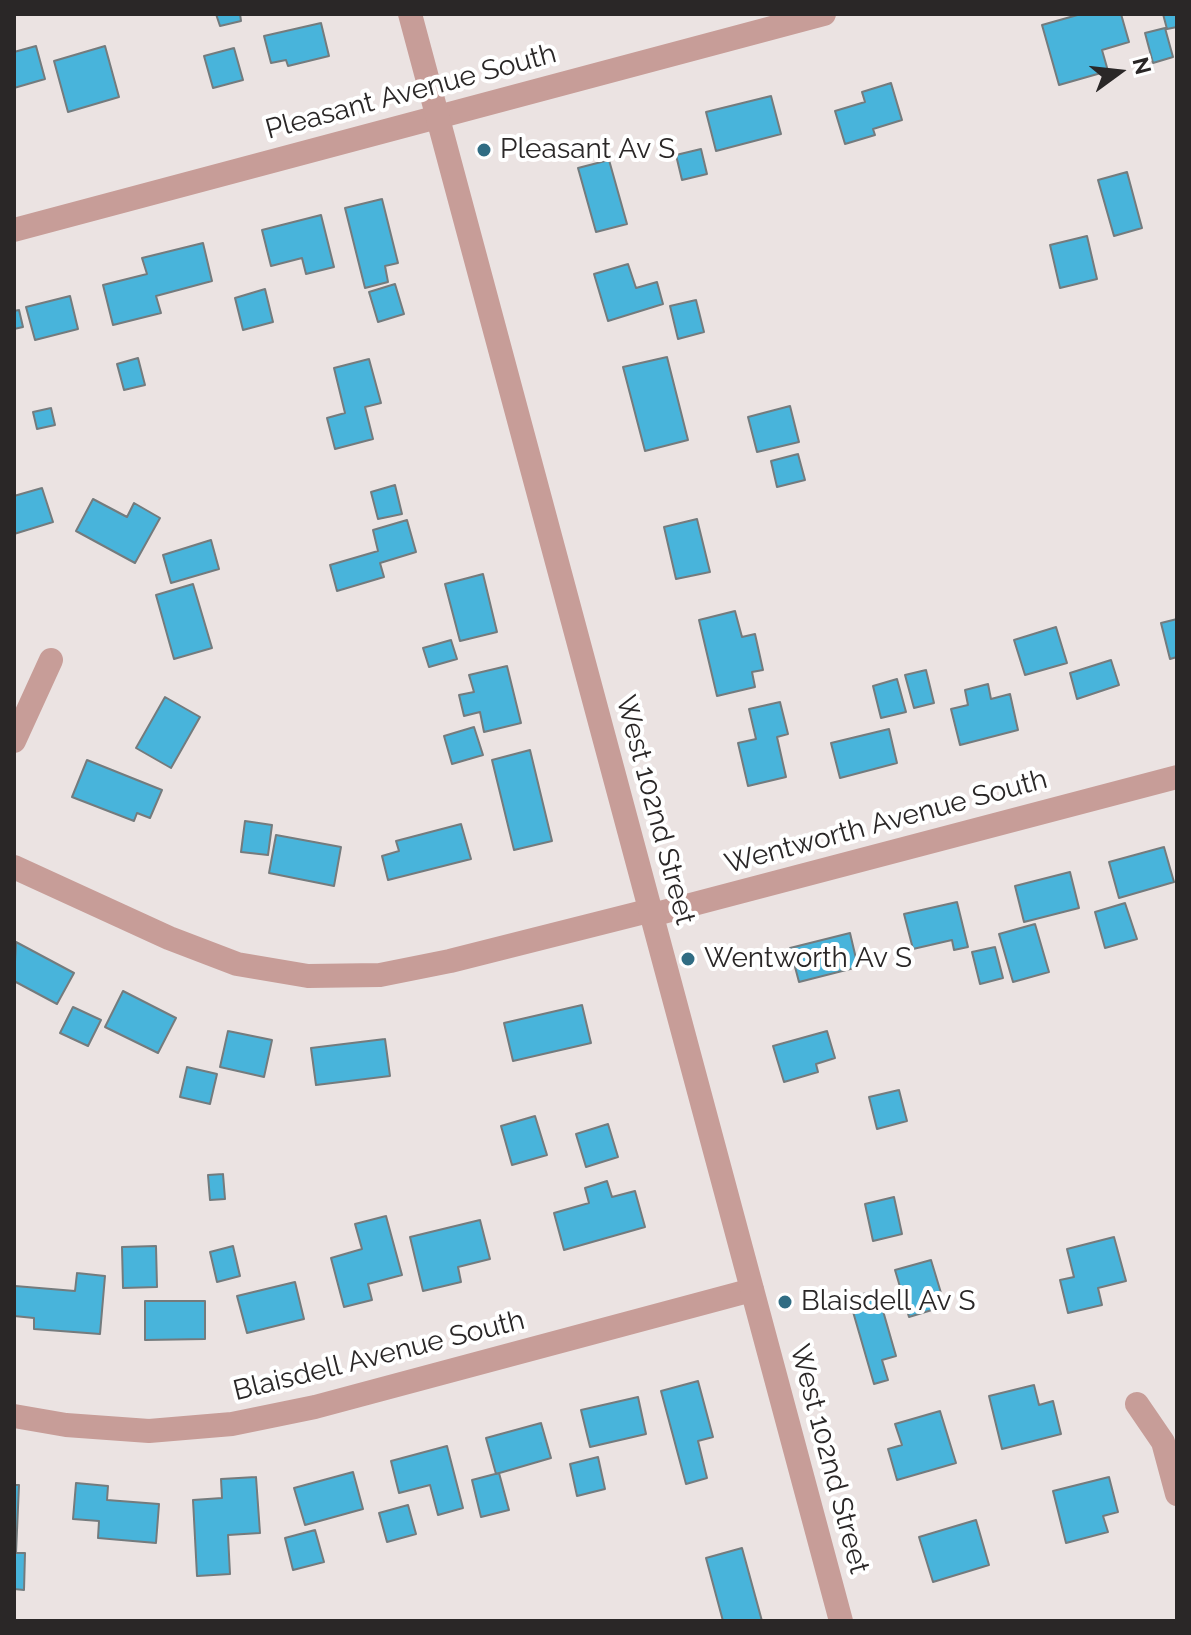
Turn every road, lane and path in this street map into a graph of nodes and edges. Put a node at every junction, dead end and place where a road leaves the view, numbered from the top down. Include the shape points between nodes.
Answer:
1 (410, 14) edge
2 (824, 14) edge
3 (438, 116) junction
4 (14, 230) edge
5 (51, 660) dead end
6 (14, 741) edge
7 (1177, 777) edge
8 (14, 867) edge
9 (652, 915) junction
10 (752, 1290) junction
11 (1137, 1404) dead end
12 (14, 1416) edge
13 (1177, 1494) edge
14 (841, 1621) edge

1 - 3 street, West 102nd Street
2 - 3 street, Pleasant Avenue South
3 - 4 street, Pleasant Avenue South
3 - 9 street, West 102nd Street
5 - 6 street
7 - 9 street, Wentworth Avenue South
8 - 9 street, Wentworth Avenue South via 237,964 308,976 380,975 644,912
9 - 10 street, West 102nd Street
10 - 12 street, Blaisdell Avenue South via 315,1407 232,1424 149,1431
10 - 14 street, West 102nd Street
11 - 13 street via 1163,1442

